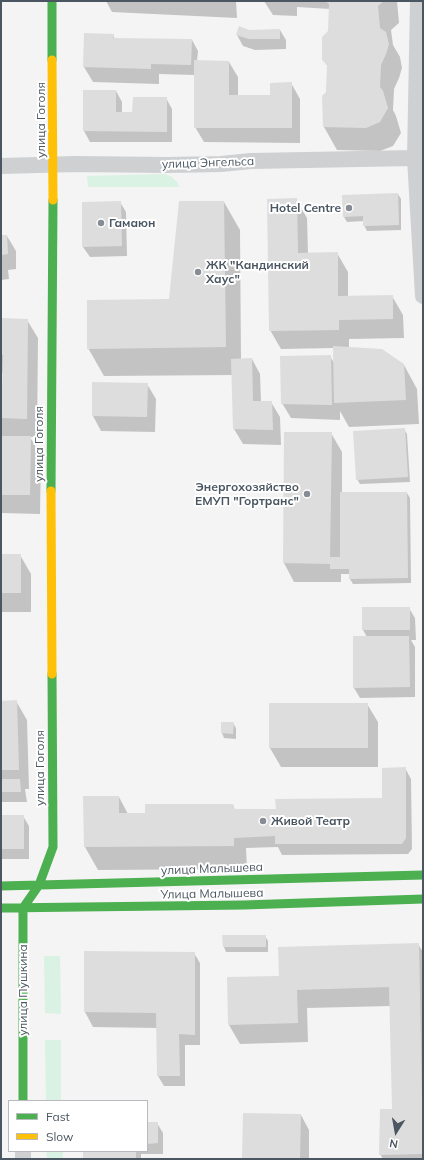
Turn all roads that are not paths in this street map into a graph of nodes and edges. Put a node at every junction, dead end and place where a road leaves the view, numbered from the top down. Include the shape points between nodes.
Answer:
1 (52, 1) edge
2 (418, 1) edge
3 (415, 158) junction
4 (53, 164) junction
5 (1, 166) edge
6 (423, 296) edge
7 (423, 875) edge
8 (39, 885) junction
9 (1, 886) edge
10 (1, 891) edge
11 (423, 899) edge
12 (1, 908) edge
13 (23, 908) junction
14 (23, 1100) edge

1 - 4 street, улица Гоголя
2 - 3 street
3 - 4 street, улица Энгельса via 167,165
3 - 6 street
4 - 5 street, улица Энгельса
4 - 8 street, улица Гоголя via 53,847
7 - 8 street, улица Малышева
8 - 9 street, улица Малышева
8 - 13 street
10 - 13 street
11 - 13 street, Улица Малышева
12 - 13 street, Улица Малышева
13 - 14 street, улица Пушкина

